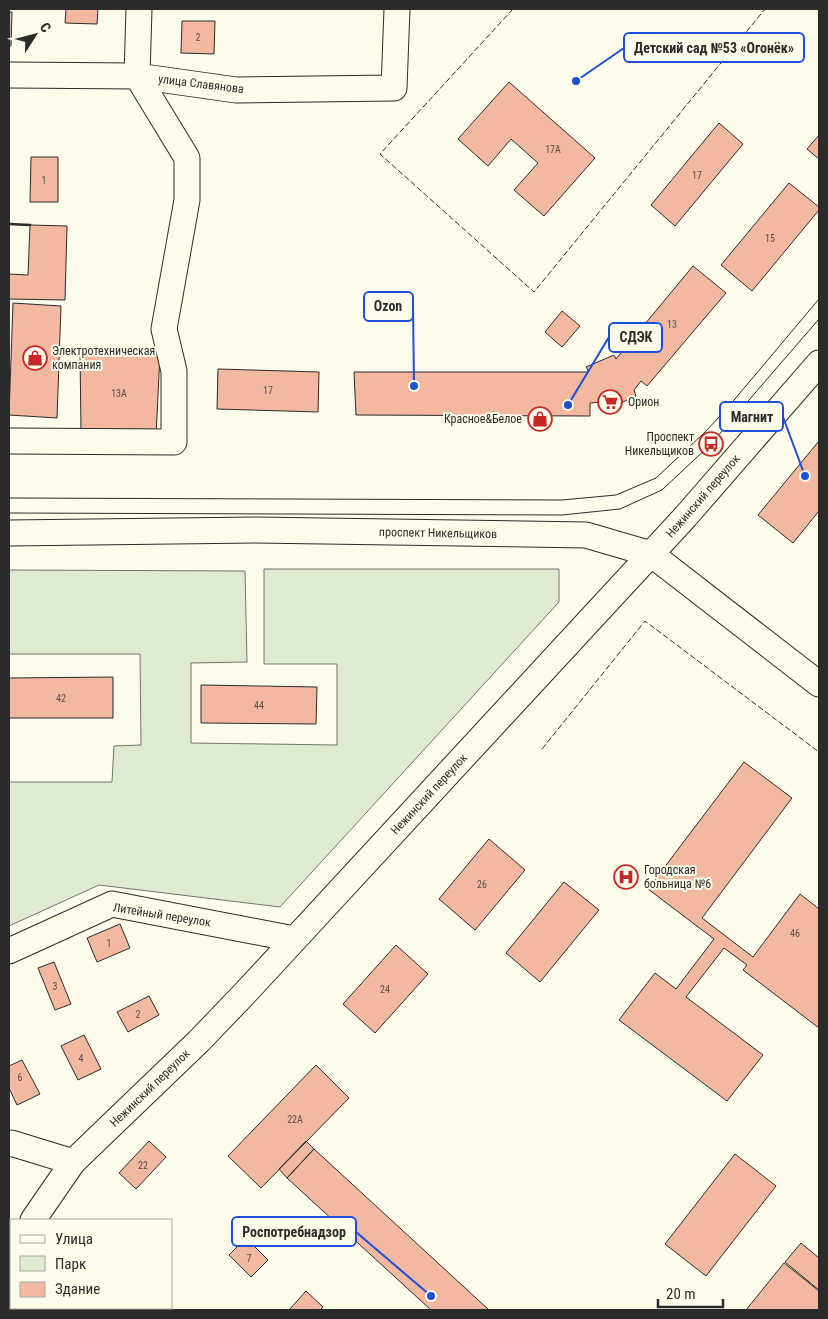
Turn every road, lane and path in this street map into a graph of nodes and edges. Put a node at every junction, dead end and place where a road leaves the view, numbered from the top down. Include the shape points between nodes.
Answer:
1 (139, 9) edge
2 (397, 9) edge
3 (9, 75) edge
4 (137, 76) junction
5 (819, 362) edge
6 (9, 441) edge
7 (9, 533) edge
8 (651, 554) junction
9 (819, 684) edge
10 (294, 939) junction
11 (9, 951) edge
12 (9, 1144) edge
13 (73, 1162) junction
14 (34, 1219) edge

1 - 4 street
2 - 4 street, улица Славянова via 394,88 236,90
3 - 4 street, улица Славянова
4 - 6 street via 188,158 187,200 164,329 174,371 174,442
5 - 8 street, Нежинский переулок
7 - 8 street, проспект Никельщиков via 256,530 586,535
8 - 9 street, проспект Никельщиков
8 - 10 street, Нежинский переулок
10 - 11 street, Литейный переулок via 112,904
10 - 13 street, Нежинский переулок via 199,1041
12 - 13 street
13 - 14 street, Нежинский переулок

